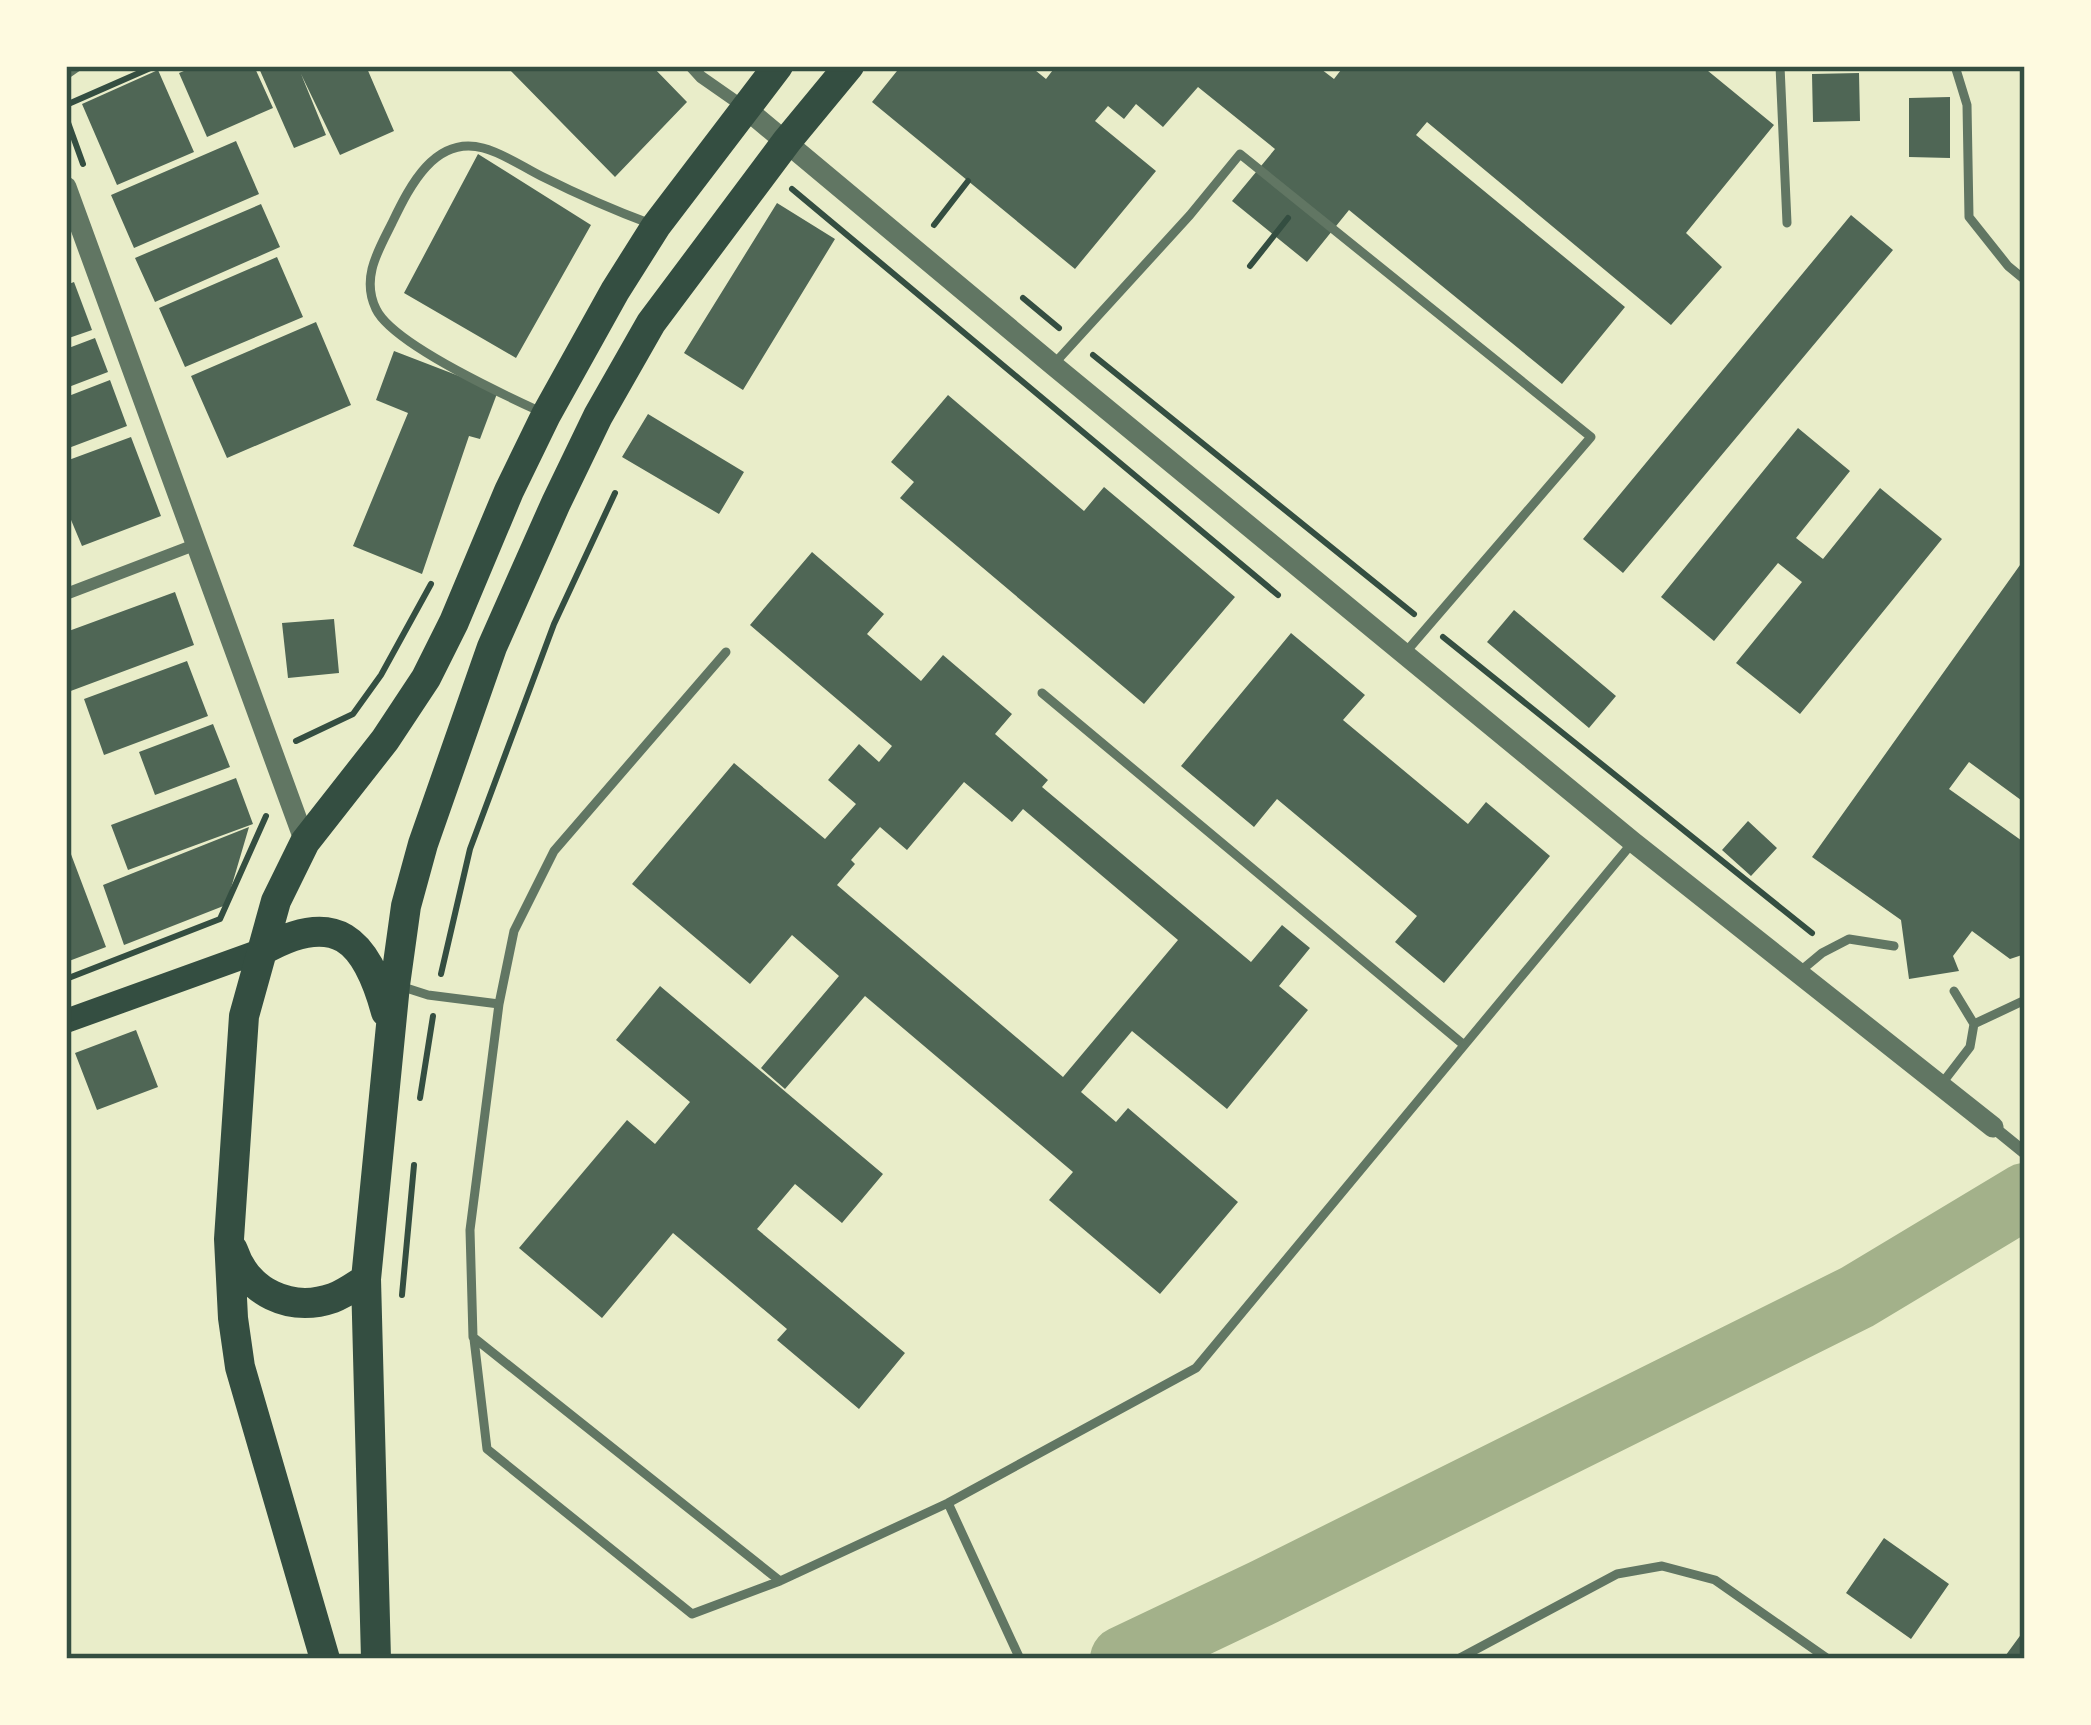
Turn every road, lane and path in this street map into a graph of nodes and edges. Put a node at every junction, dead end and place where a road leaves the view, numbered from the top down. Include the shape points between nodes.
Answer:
1 (76, 66) edge
2 (155, 66) edge
3 (691, 66) edge
4 (778, 66) edge
5 (849, 66) edge
6 (1780, 66) edge
7 (1955, 66) edge
8 (66, 73) edge
9 (66, 105) edge
10 (746, 108) junction
11 (788, 141) junction
12 (764, 172) junction
13 (968, 181) dead end
14 (66, 187) edge
15 (1300, 202) junction
16 (1787, 223) dead end
17 (656, 226) junction
18 (934, 226) dead end
19 (1250, 266) dead end
20 (2025, 280) edge
21 (1022, 298) dead end
22 (1076, 341) junction
23 (1053, 365) junction
24 (546, 415) junction
25 (615, 494) dead end
26 (197, 544) junction
27 (66, 594) edge
28 (1278, 595) dead end
29 (1429, 626) junction
30 (726, 652) dead end
31 (1405, 653) junction
32 (1042, 692) dead end
33 (268, 812) dead end
34 (305, 842) junction
35 (1634, 842) junction
36 (1827, 945) dead end
37 (1894, 946) dead end
38 (263, 950) junction
39 (1798, 973) junction
40 (66, 979) edge
41 (386, 983) junction
42 (1954, 991) dead end
43 (436, 996) junction
44 (2025, 1000) edge
45 (499, 1004) junction
46 (66, 1021) edge
47 (1974, 1024) junction
48 (1464, 1046) junction
49 (1940, 1086) junction
50 (419, 1104) dead end
51 (1993, 1127) joint
52 (415, 1150) dead end
53 (2025, 1153) edge
54 (229, 1239) junction
55 (366, 1279) junction
56 (401, 1308) dead end
57 (473, 1337) junction
58 (948, 1503) junction
59 (780, 1581) junction
60 (325, 1659) edge
61 (376, 1659) edge
62 (1020, 1659) edge
63 (1458, 1659) edge
64 (1828, 1659) edge

1 - 8 street
2 - 9 path
3 - 10 street
4 - 10 main road
5 - 11 main road
6 - 16 lane
7 - 20 lane via 1967,105 1970,217
10 - 11 street
10 - 17 main road
11 - 12 main road
11 - 23 street
12 - 28 path
12 - 41 main road via 651,323 556,503 493,647 423,844
13 - 18 path
14 - 26 street
15 - 19 path
15 - 22 lane via 1240,154
15 - 29 lane via 1591,437
17 - 24 main road
17 - 24 lane via 482,147 438,156 411,182 370,267 375,308 411,344
21 - 22 path
22 - 23 lane
22 - 29 path
23 - 31 street
24 - 34 main road via 426,678
25 - 43 path via 554,624 470,849
26 - 27 street
26 - 34 street
29 - 31 lane
29 - 36 path
30 - 45 lane via 554,851 514,932
31 - 35 street
32 - 48 lane
33 - 40 path via 220,920
34 - 38 main road
35 - 39 street
35 - 48 lane
37 - 39 lane via 1849,939
38 - 41 main road via 289,935 329,933 351,941
38 - 46 main road
38 - 54 main road via 244,1016
39 - 49 street
41 - 43 lane
41 - 55 main road via 391,1029
42 - 47 lane
43 - 45 lane
43 - 50 path
44 - 47 lane
45 - 57 lane via 470,1229
47 - 49 lane via 1970,1047
48 - 58 lane via 1196,1368
49 - 51 street
51 - 53 street
52 - 56 path
54 - 55 main road via 256,1287 282,1301 310,1305
54 - 60 main road via 240,1366
55 - 61 main road
57 - 59 lane
57 - 59 lane via 487,1449 692,1614
58 - 59 lane
58 - 62 lane
63 - 64 lane via 1617,1574 1662,1567 1714,1580

